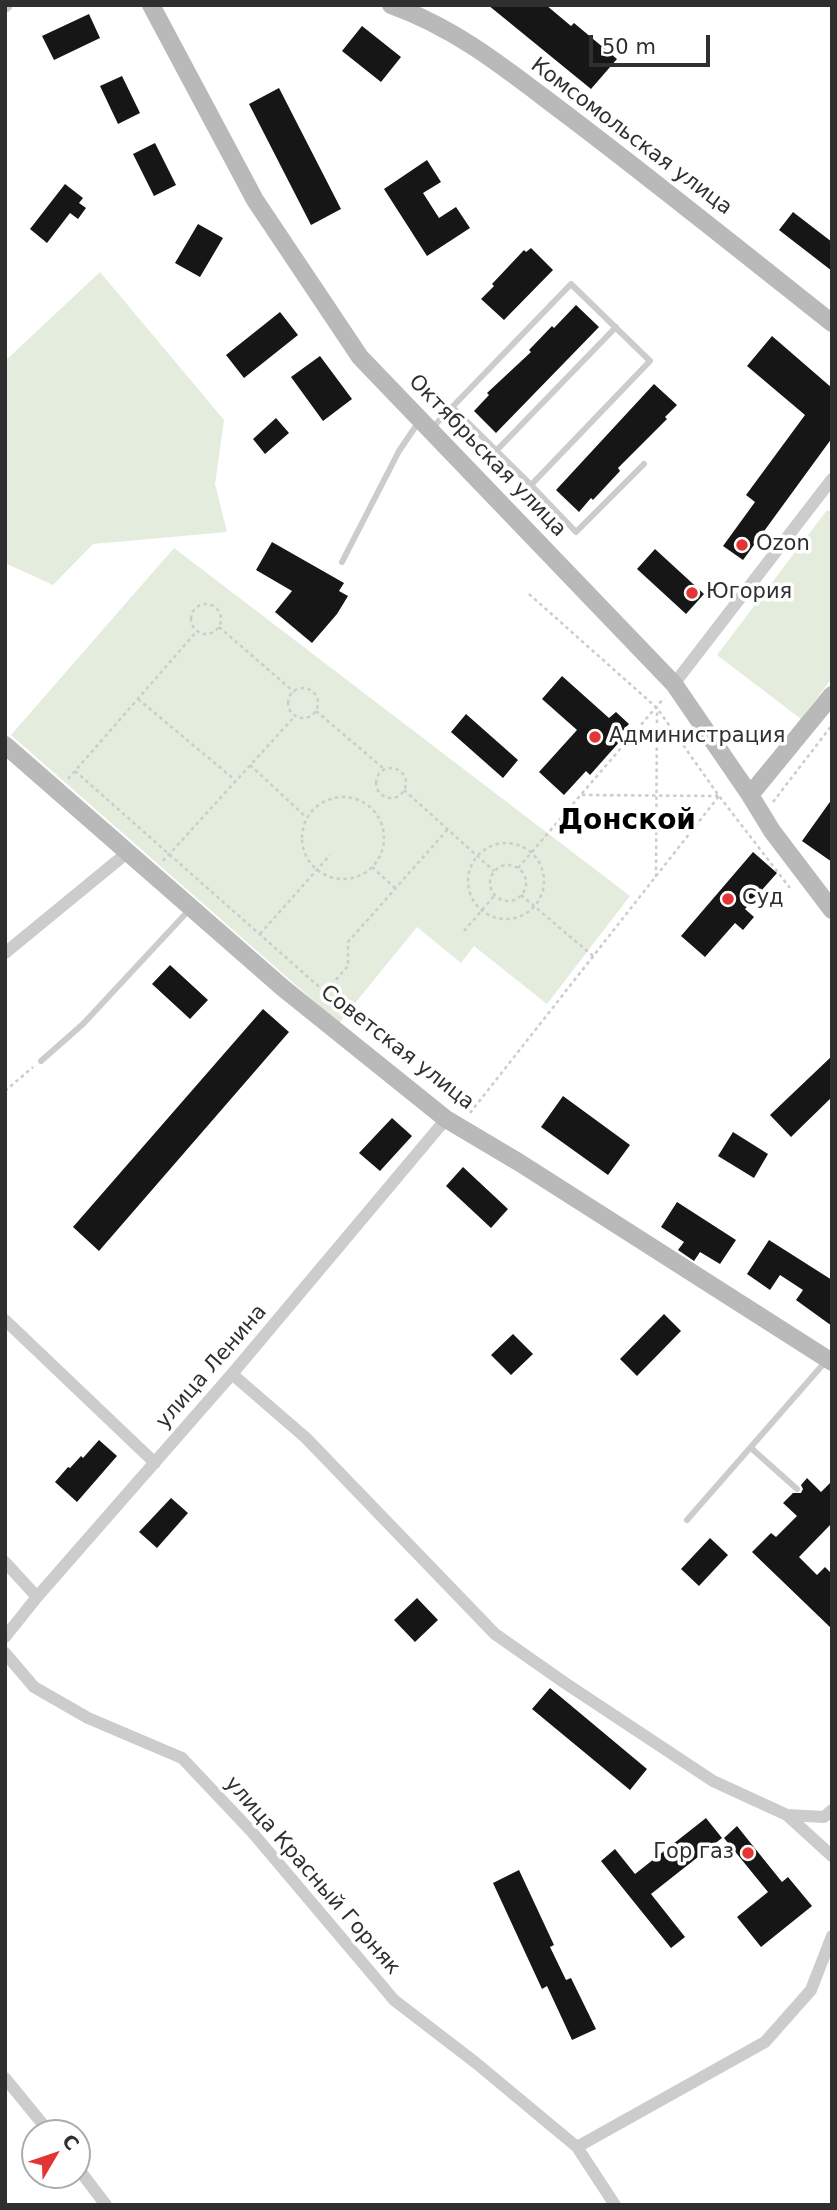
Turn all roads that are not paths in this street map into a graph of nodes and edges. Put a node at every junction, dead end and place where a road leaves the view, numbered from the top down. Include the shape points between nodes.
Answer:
1 (151, 5) edge
2 (391, 5) edge
3 (832, 323) edge
4 (616, 327) junction
5 (452, 407) junction
6 (426, 425) junction
7 (496, 451) junction
8 (644, 464) dead end
9 (832, 479) edge
10 (530, 485) junction
11 (342, 562) dead end
12 (674, 684) junction
13 (832, 695) edge
14 (5, 745) edge
15 (750, 795) junction
16 (128, 852) junction
17 (191, 908) junction
18 (832, 911) edge
19 (5, 953) edge
20 (41, 1061) road end
21 (453, 1123) junction
22 (5, 1320) edge
23 (830, 1361) edge
24 (232, 1374) junction
25 (751, 1448) junction
26 (155, 1463) junction
27 (797, 1489) dead end
28 (687, 1520) dead end
29 (5, 1562) edge
30 (37, 1597) junction
31 (5, 1637) edge
32 (5, 1653) edge
33 (832, 1810) edge
34 (787, 1815) junction
35 (832, 1856) edge
36 (832, 1936) edge
37 (5, 2078) edge
38 (39, 2119) edge
39 (577, 2147) junction
40 (91, 2185) edge
41 (106, 2205) edge
42 (615, 2205) edge

1 - 6 main road, Октябрьская улица via 255,200 360,357
2 - 3 main road, Комсомольская улица via 469,42
4 - 5 lane via 571,284
4 - 7 lane
4 - 10 lane via 650,360
5 - 6 lane
5 - 7 lane
6 - 11 lane via 399,451
6 - 12 main road, Октябрьская улица
7 - 10 lane
8 - 10 lane via 576,533
9 - 12 street
12 - 15 main road, Октябрьская улица
13 - 15 main road
14 - 16 main road, Советская улица
15 - 18 main road, Октябрьская улица
16 - 17 main road, Советская улица
16 - 19 street
17 - 20 lane via 83,1024
17 - 21 main road, Советская улица
21 - 23 main road, Советская улица
21 - 24 street, улица Ленина
22 - 26 street
23 - 25 lane
24 - 26 street, улица Ленина
24 - 34 street via 306,1438 495,1634 713,1780
25 - 27 lane
25 - 28 lane
26 - 30 street, улица Ленина
29 - 30 street
30 - 31 street, улица Ленина
32 - 39 street, улица Красный Горняк via 34,1687 88,1718 182,1758 253,1832 394,2000
33 - 34 street via 824,1817
34 - 35 street
36 - 39 street via 811,1990 765,2042
37 - 38 street
39 - 42 street, улица Красный Горняк
40 - 41 street

